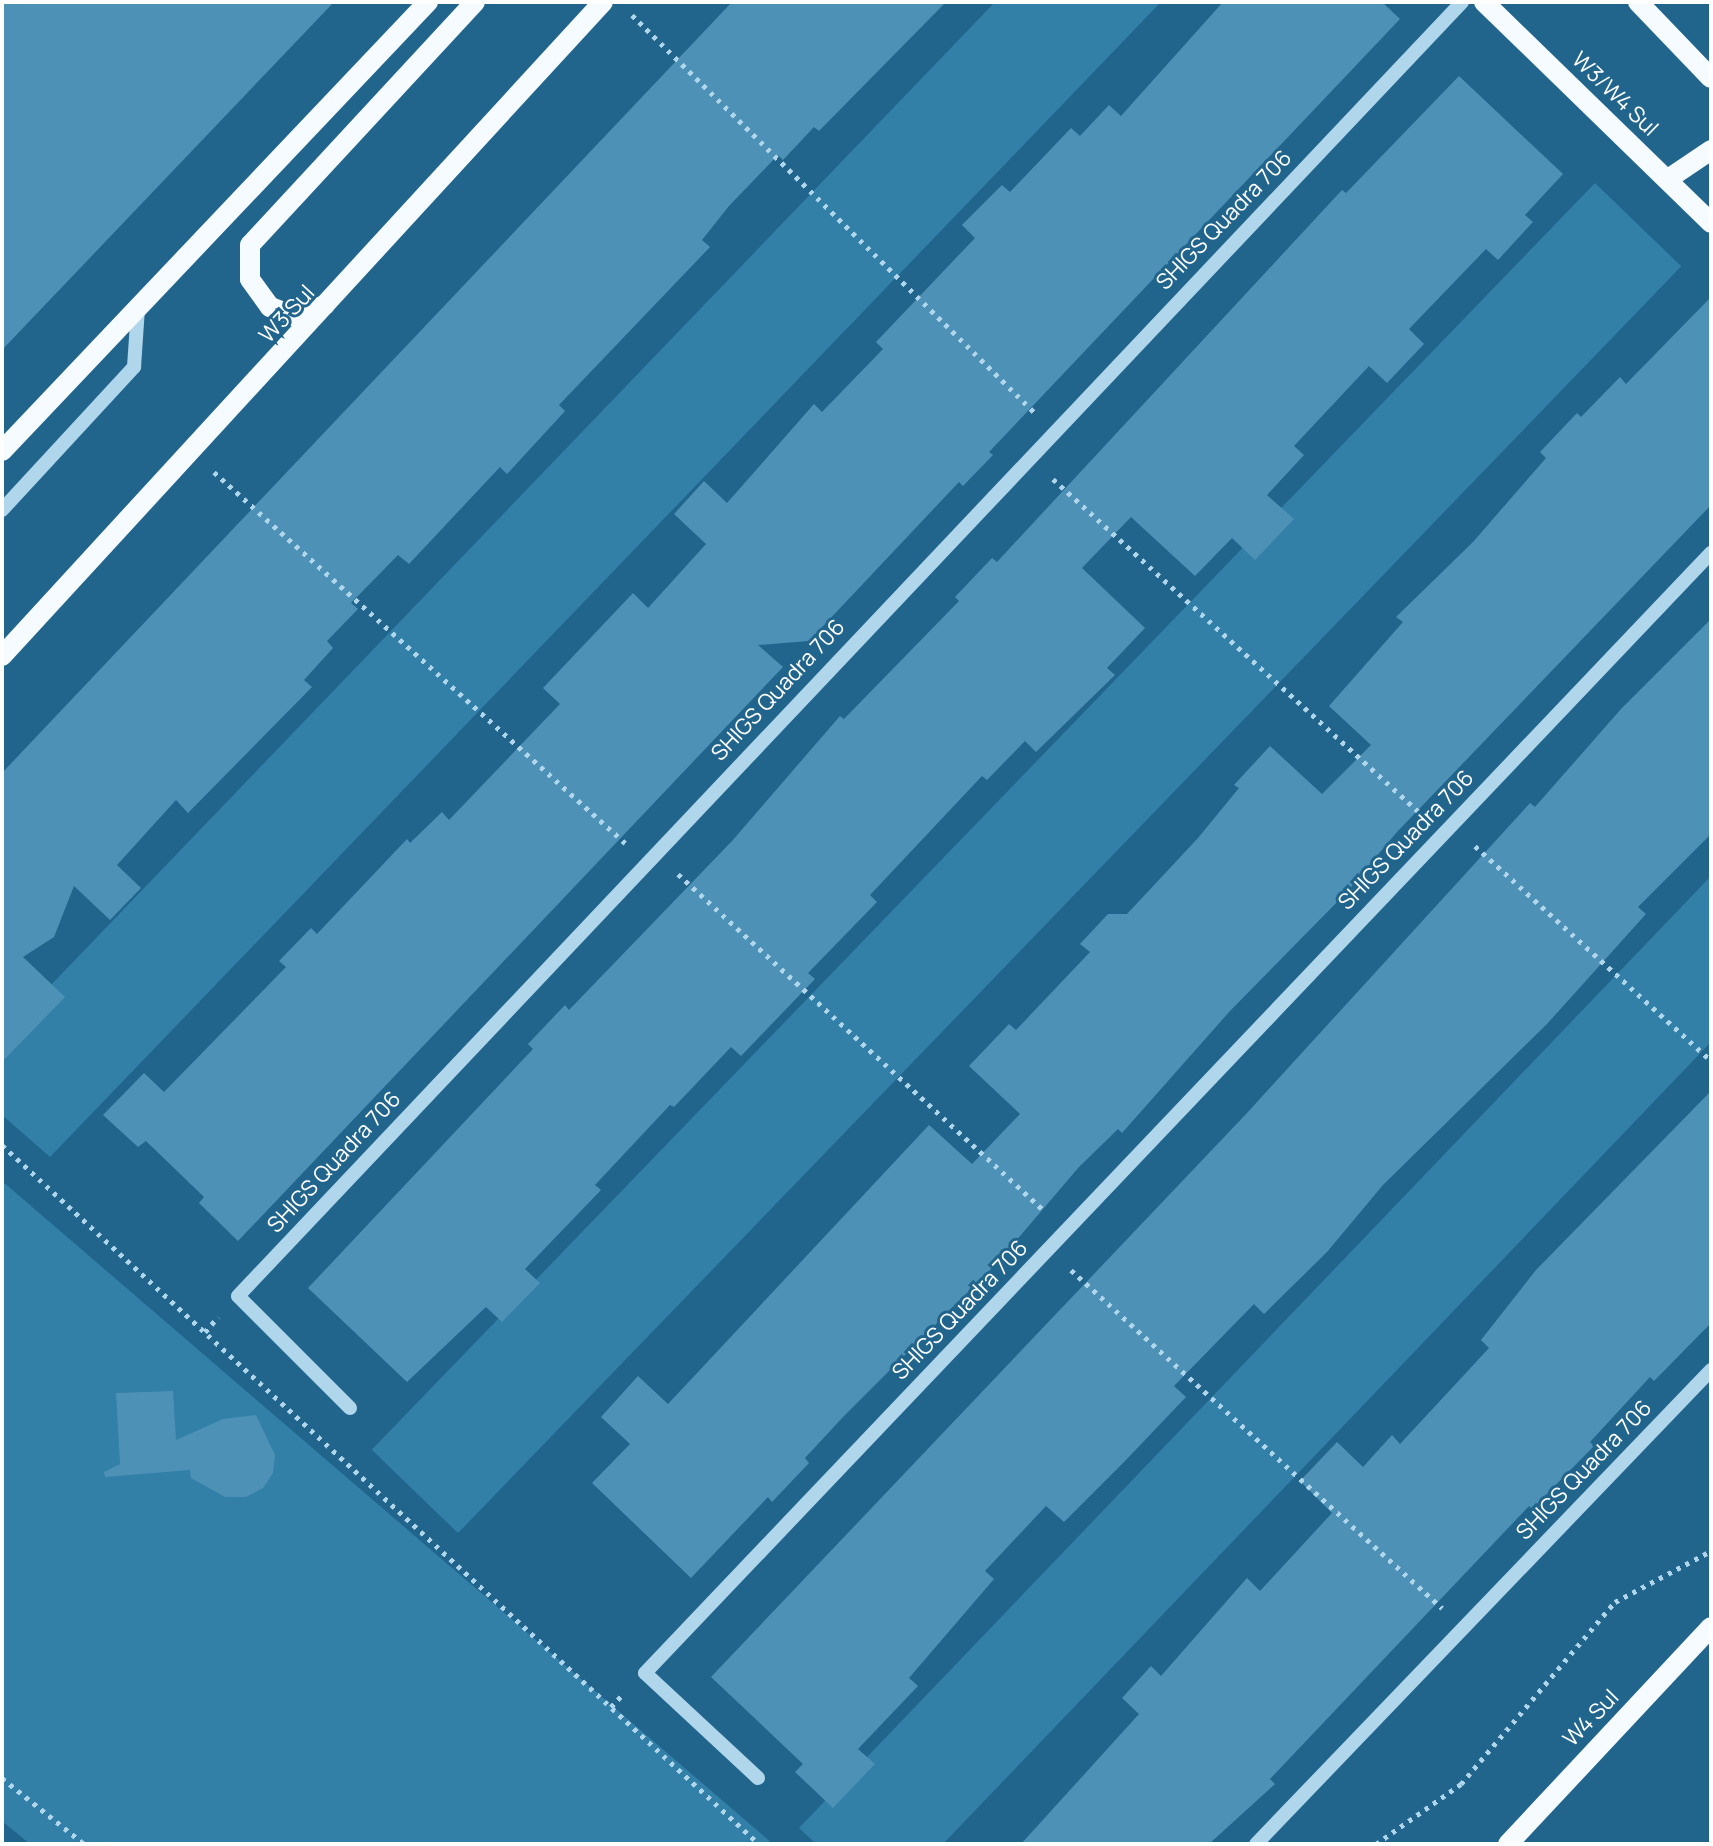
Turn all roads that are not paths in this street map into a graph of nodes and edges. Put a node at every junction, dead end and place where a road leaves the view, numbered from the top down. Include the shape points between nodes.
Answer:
1 (428, 2) edge
2 (475, 2) edge
3 (603, 2) edge
4 (1462, 2) edge
5 (1484, 2) edge
6 (1638, 2) edge
7 (1711, 78) edge
8 (1711, 150) edge
9 (1668, 179) junction
10 (1711, 223) edge
11 (331, 301) junction
12 (138, 309) junction
13 (2, 451) edge
14 (2, 510) edge
15 (1711, 553) edge
16 (2, 656) edge
17 (1711, 1370) edge
18 (350, 1408) dead end
19 (1711, 1627) edge
20 (758, 1778) dead end
21 (1256, 1844) edge
22 (1508, 1844) edge

1 - 12 main road
2 - 11 main road via 250,245 250,279 270,307 294,316
3 - 11 main road, W3 Sul
4 - 18 street, SHIGS Quadra 706 via 238,1296
5 - 9 main road, W3/W4 Sul
6 - 7 main road
8 - 9 main road
9 - 10 main road, W3/W4 Sul
11 - 16 main road, W3 Sul
12 - 13 main road
12 - 14 street via 134,367
15 - 20 street, SHIGS Quadra 706 via 645,1673
17 - 21 street, SHIGS Quadra 706
19 - 22 main road, W4 Sul

